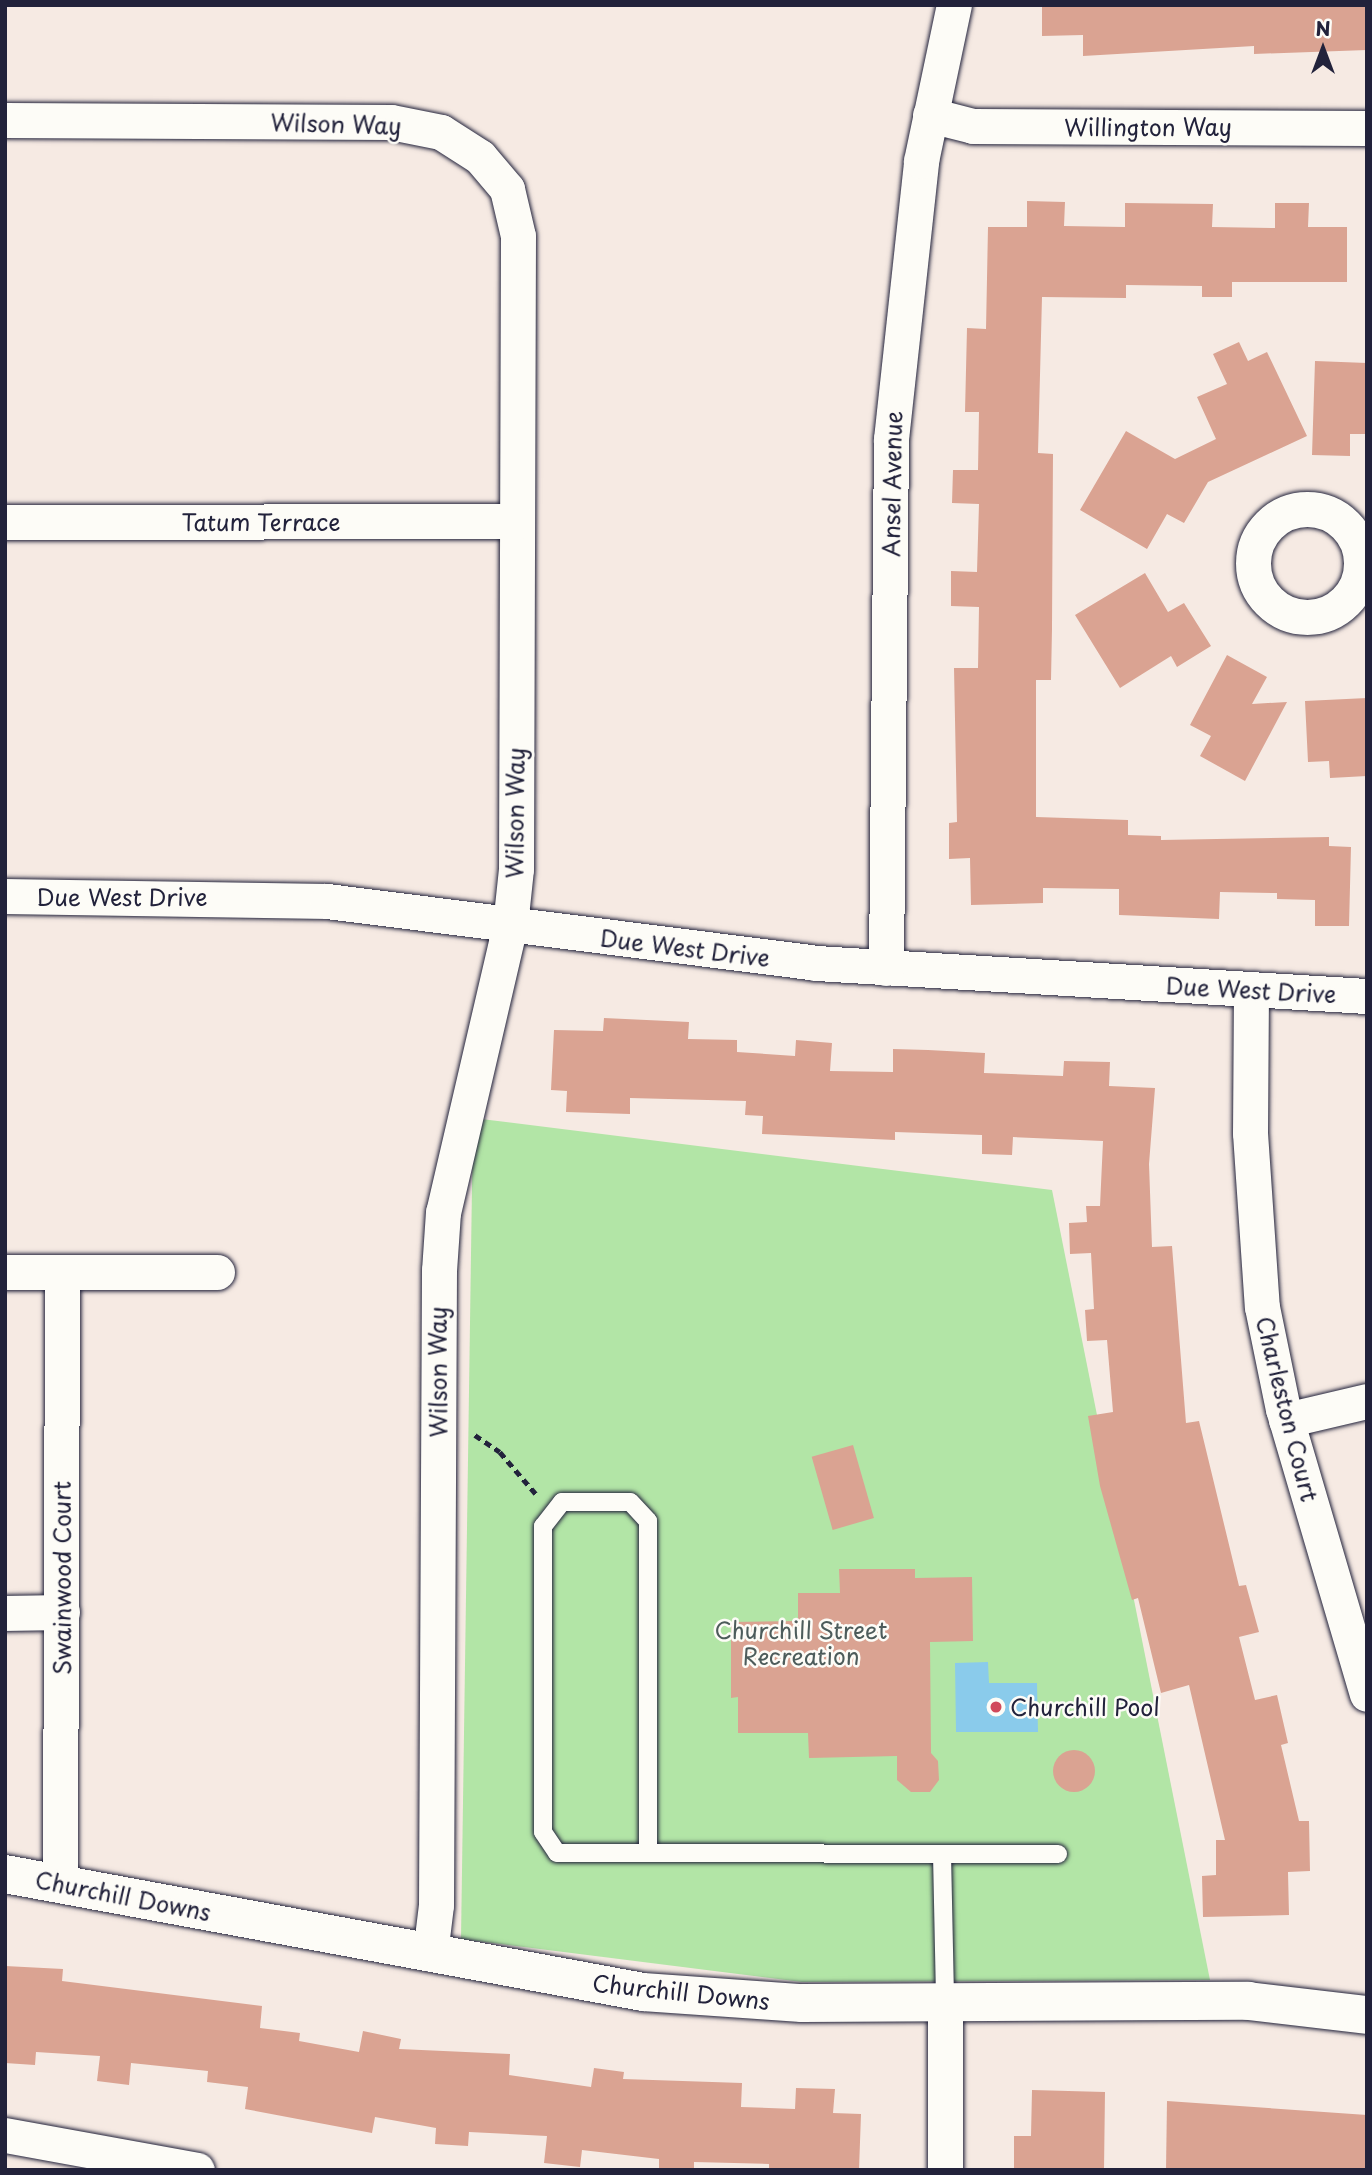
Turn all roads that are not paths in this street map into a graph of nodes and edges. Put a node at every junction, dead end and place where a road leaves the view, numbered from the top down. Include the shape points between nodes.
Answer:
1 (954, 5) edge
2 (930, 115) junction
3 (5, 120) edge
4 (1367, 128) edge
5 (5, 522) edge
6 (517, 522) junction
7 (5, 896) edge
8 (510, 925) junction
9 (886, 968) junction
10 (1251, 990) junction
11 (1367, 996) edge
12 (5, 1272) edge
13 (62, 1272) junction
14 (217, 1272) dead end
15 (1367, 1401) edge
16 (1286, 1420) junction
17 (62, 1612) junction
18 (5, 1613) edge
19 (1367, 1694) edge
20 (648, 1853) junction
21 (942, 1854) junction
22 (1058, 1854) dead end
23 (5, 1874) edge
24 (60, 1885) junction
25 (430, 1954) junction
26 (945, 2003) junction
27 (1367, 2015) edge
28 (5, 2135) edge
29 (197, 2170) edge
30 (945, 2170) edge

1 - 2 street, Ansel Avenue
2 - 4 street, Willington Way via 973,126
2 - 9 street, Ansel Avenue via 909,248 891,439
3 - 6 street, Wilson Way via 391,122 441,132 480,157 507,188 518,236
5 - 6 street, Tatum Terrace
6 - 8 street, Wilson Way
7 - 8 street, Due West Drive via 327,901
8 - 9 street, Due West Drive via 678,949
8 - 25 street, Wilson Way via 443,1212 436,1905
9 - 10 street, Due West Drive
10 - 11 street, Due West Drive
10 - 16 street, Charleston Court via 1253,1216 1262,1307
12 - 13 street
13 - 14 street
13 - 17 street, Swainwood Court
15 - 16 street
16 - 19 street, Charleston Court
17 - 18 street
17 - 24 street, Swainwood Court
20 - 20 lane via 648,1521 630,1502 562,1502 550,1511 543,1526 546,1844 557,1853
20 - 21 lane
21 - 22 lane
21 - 26 lane
23 - 24 street, Churchill Downs
24 - 25 street, Churchill Downs
25 - 26 street, Churchill Downs via 718,2000
26 - 27 street, Churchill Downs via 1248,2001
26 - 30 street
28 - 29 street

